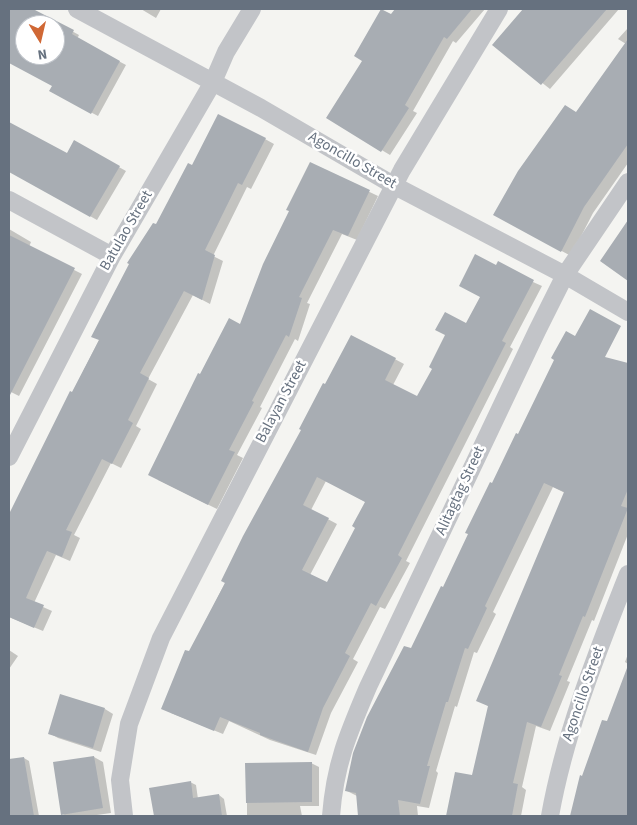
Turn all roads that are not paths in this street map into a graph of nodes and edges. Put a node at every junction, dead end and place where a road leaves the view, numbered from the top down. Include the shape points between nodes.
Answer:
1 (77, 9) edge
2 (252, 9) edge
3 (499, 9) edge
4 (213, 82) junction
5 (628, 182) edge
6 (395, 186) junction
7 (9, 200) edge
8 (112, 256) junction
9 (565, 275) junction
10 (628, 312) edge
11 (14, 432) edge
12 (9, 457) edge
13 (628, 574) edge
14 (124, 816) edge
15 (331, 816) edge
16 (550, 816) edge

1 - 4 street, Agoncillo Street
2 - 4 street, Batulao Street via 226,52
3 - 6 street, Balayan Street
4 - 6 street, Agoncillo Street
4 - 8 street, Batulao Street
5 - 9 street, Alitagtag Street
6 - 9 street, Agoncillo Street
6 - 14 street, Balayan Street via 161,638 129,724 120,780
7 - 8 street
8 - 11 street, Batulao Street
9 - 10 street, Agoncillo Street
9 - 15 street, Alitagtag Street via 343,745
11 - 12 street, Batulao Street
13 - 16 street, Agoncillo Street via 600,643 559,766

